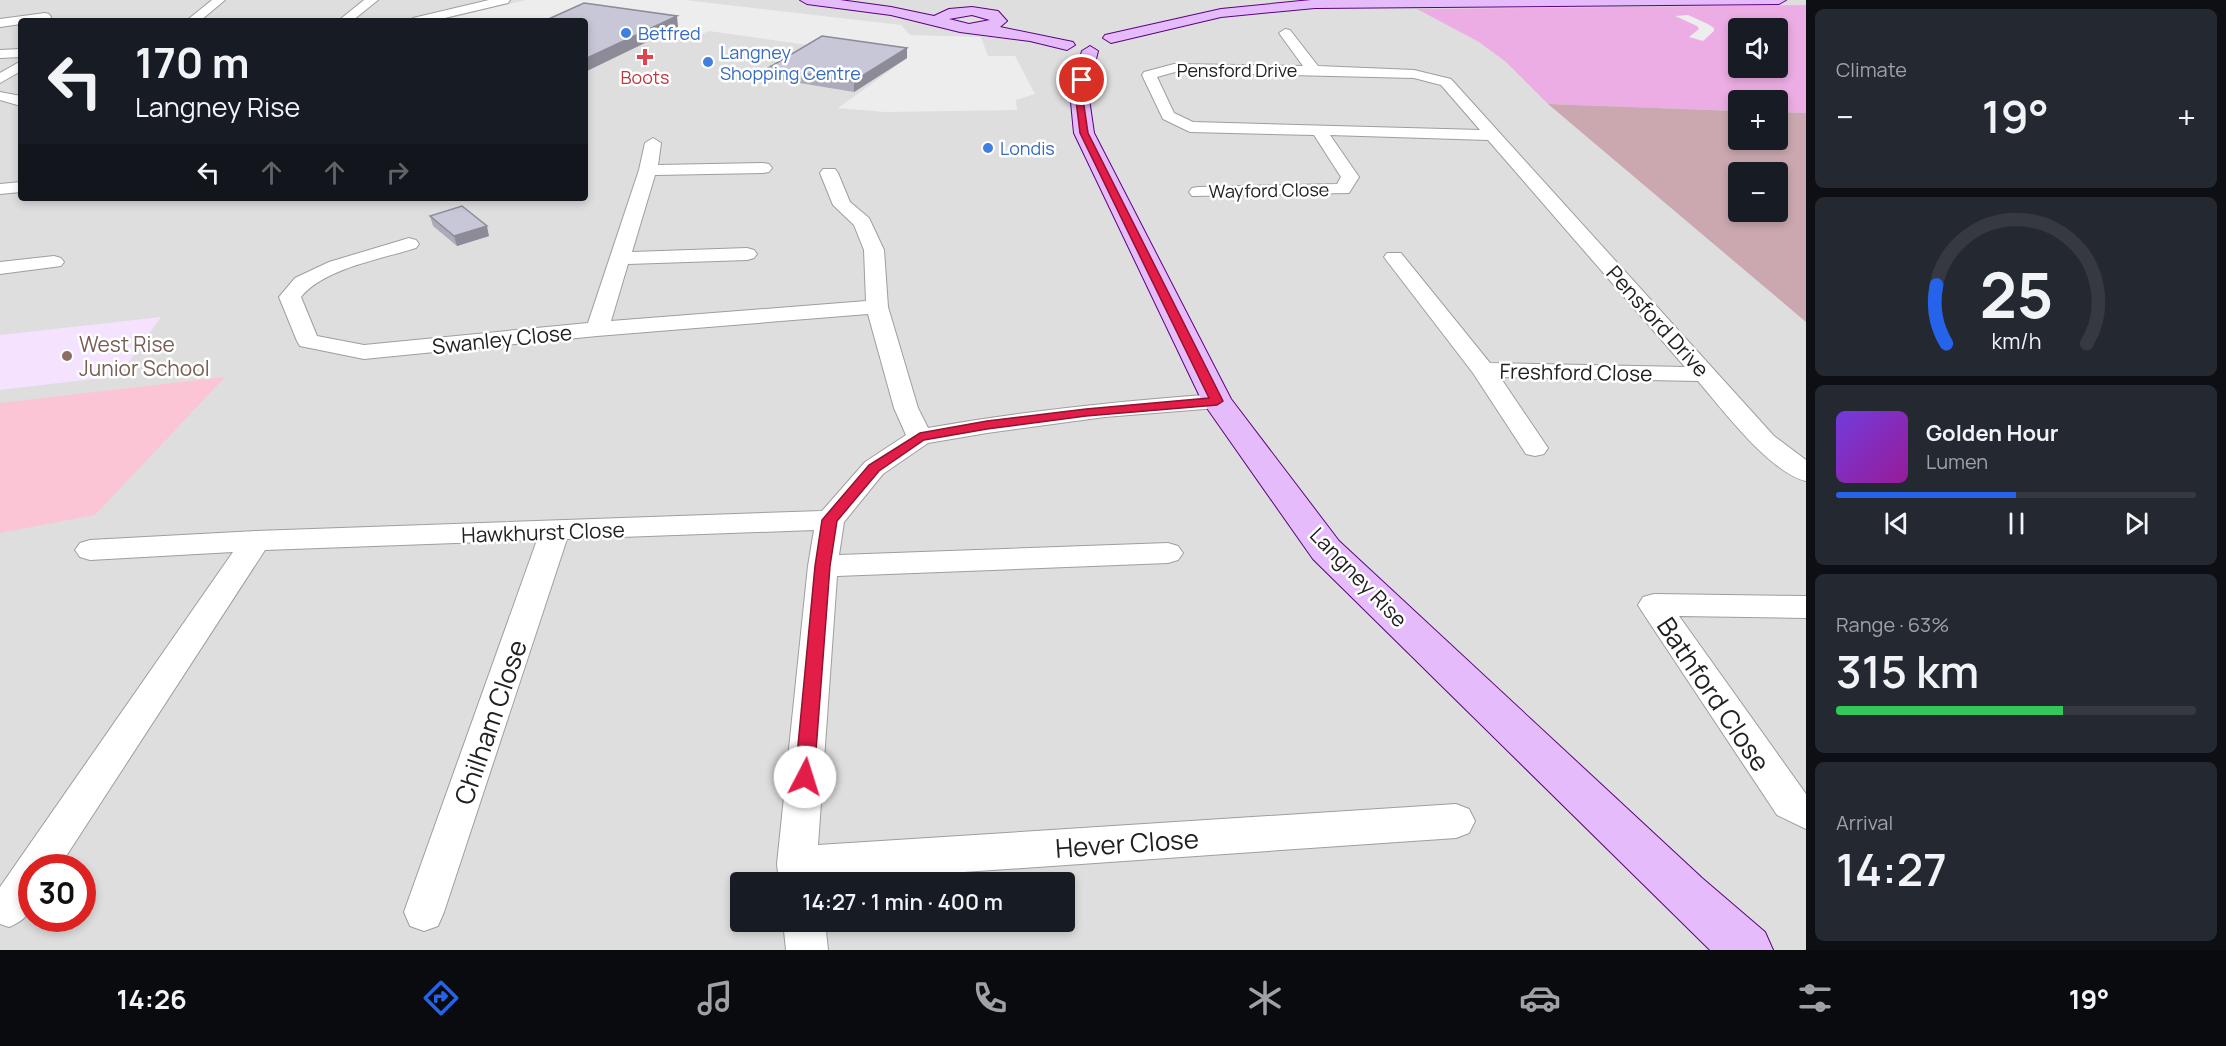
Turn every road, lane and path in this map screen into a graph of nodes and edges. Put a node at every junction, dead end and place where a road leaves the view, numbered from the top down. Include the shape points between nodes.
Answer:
1 (219, 0) edge
2 (372, 0) edge
3 (504, 0) edge
4 (807, 0) edge
5 (1779, 0) edge
6 (983, 6) edge
7 (45, 17) dead end
8 (945, 17) junction
9 (38, 18) edge
10 (196, 18) edge
11 (348, 18) edge
12 (429, 18) edge
13 (18, 21) edge
14 (999, 21) junction
15 (0, 23) edge
16 (974, 28) junction
17 (1285, 33) dead end
18 (1080, 41) junction
19 (18, 53) edge
20 (0, 54) edge
21 (18, 67) edge
22 (1314, 70) junction
23 (0, 79) edge
24 (0, 96) edge
25 (18, 100) edge
26 (1319, 131) junction
27 (1493, 135) junction
28 (653, 143) dead end
29 (763, 168) dead end
30 (648, 170) junction
31 (829, 173) dead end
32 (18, 187) edge
33 (0, 189) edge
34 (1198, 192) dead end
35 (409, 244) dead end
36 (747, 254) dead end
37 (1394, 257) dead end
38 (619, 258) junction
39 (54, 262) dead end
40 (0, 268) edge
41 (877, 307) junction
42 (597, 328) junction
43 (1483, 370) junction
44 (1704, 374) junction
45 (1217, 401) junction
46 (920, 437) junction
47 (1535, 448) dead end
48 (1806, 473) edge
49 (830, 520) junction
50 (555, 531) junction
51 (256, 541) junction
52 (90, 550) dead end
53 (1168, 553) dead end
54 (823, 566) junction
55 (1806, 607) edge
56 (1806, 813) edge
57 (1456, 821) dead end
58 (46, 854) edge
59 (798, 872) edge
60 (811, 872) edge
61 (18, 895) edge
62 (9, 908) dead end
63 (424, 912) dead end
64 (805, 932) edge
65 (807, 950) edge
66 (1747, 950) edge

1 - 10 street
2 - 11 street
3 - 12 street
4 - 8 main road
5 - 18 main road via 1315,4 1221,13 1111,38
6 - 8 main road
6 - 14 main road
7 - 9 street
8 - 16 main road via 954,26
13 - 15 street
14 - 16 main road
14 - 18 main road
16 - 18 main road
17 - 22 street
18 - 45 main road, Langney Rise via 1079,92 1084,133
19 - 20 street
21 - 23 street
22 - 26 street, Pensford Drive via 1174,68 1149,75 1168,116 1190,127
22 - 27 street, Pensford Drive via 1414,74 1446,82
24 - 25 street
26 - 27 street, Pensford Drive
26 - 34 street, Wayford Close via 1350,177 1343,189
27 - 44 street, Pensford Drive
28 - 30 street
29 - 30 street
30 - 38 street
31 - 41 street via 842,205 862,222 874,250
32 - 33 street
35 - 42 street, Swanley Close via 336,266 302,282 290,297 308,341 364,352
36 - 38 street
37 - 43 street, Freshford Close
38 - 42 street
39 - 40 street
41 - 42 street, Swanley Close
41 - 46 street via 906,408
43 - 44 street, Freshford Close
43 - 47 street, Freshford Close
44 - 48 street, Pensford Drive via 1765,442
45 - 46 street via 1073,414
45 - 66 main road, Langney Rise via 1326,550
46 - 49 street via 874,468
49 - 50 street, Hawkhurst Close
49 - 54 street
50 - 51 street, Hawkhurst Close
50 - 63 street, Chilham Close
51 - 52 street, Hawkhurst Close
51 - 58 street
53 - 54 street
54 - 59 street
55 - 56 street, Bathford Close via 1654,605 1790,804
57 - 60 street, Hever Close
61 - 62 street
64 - 65 street

